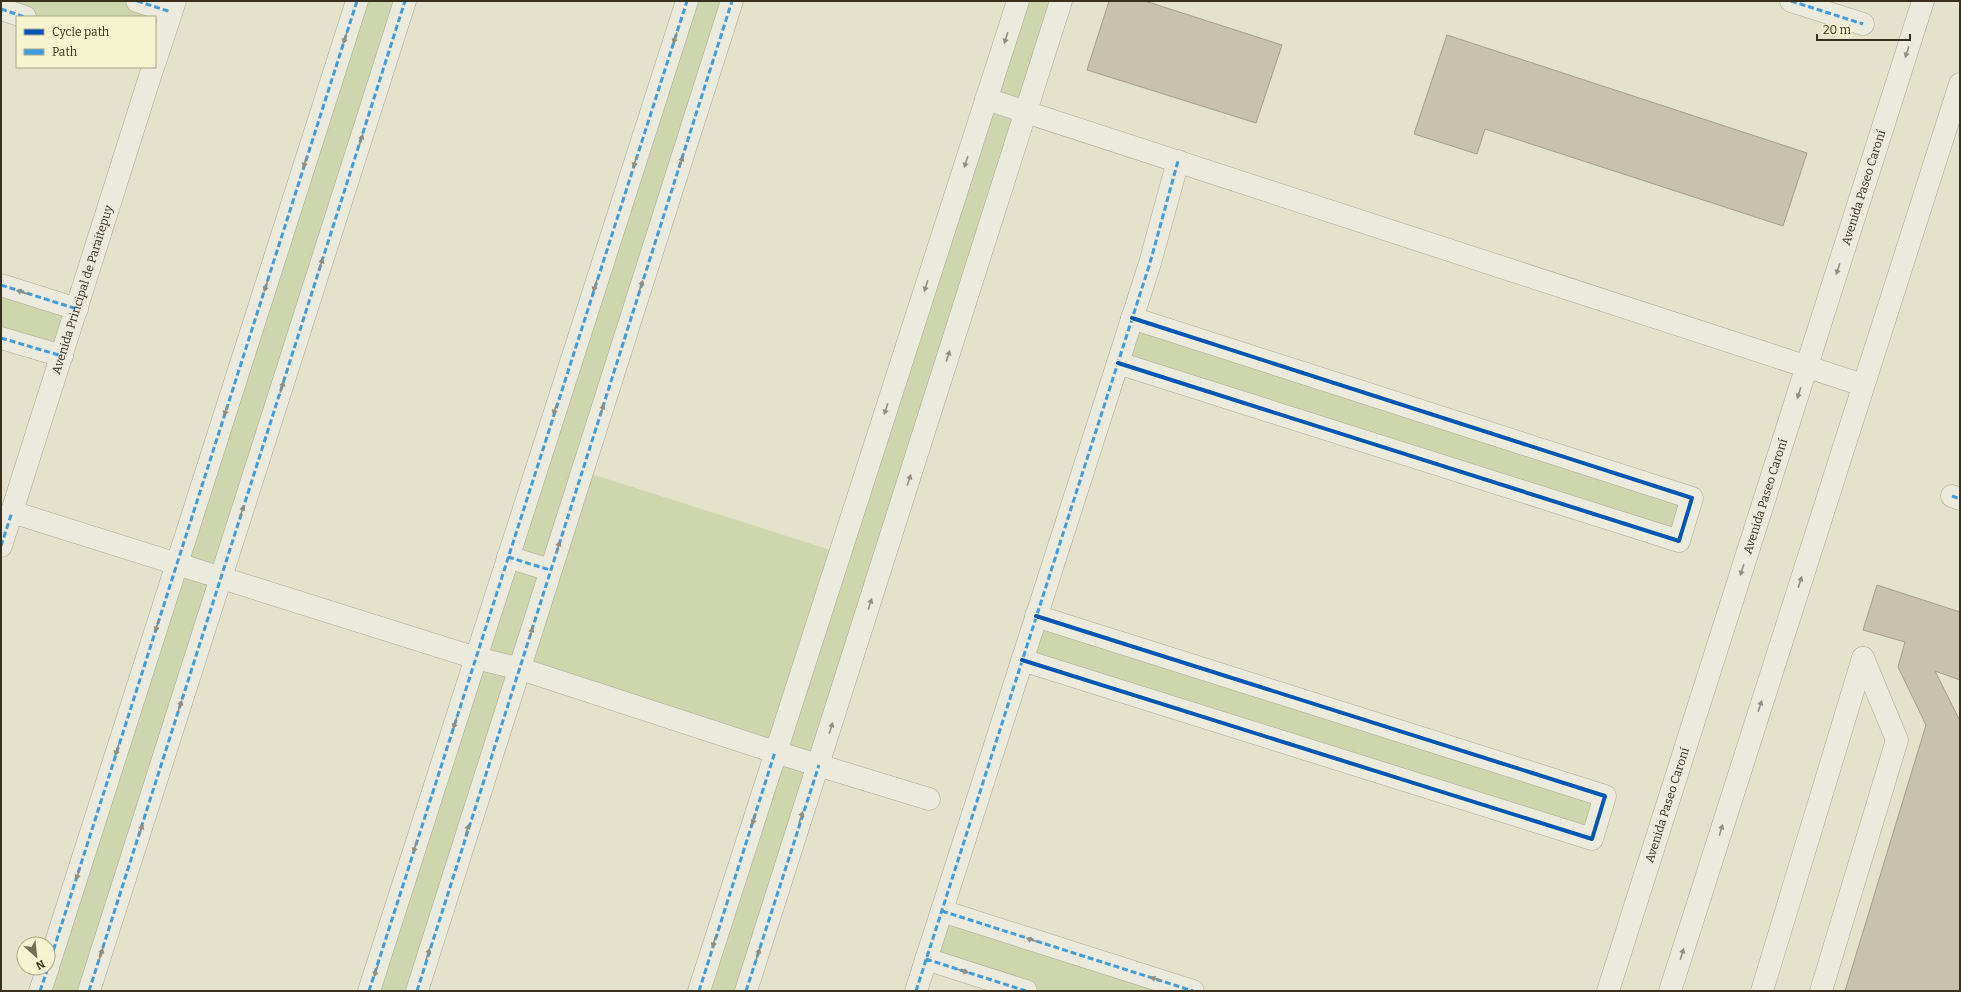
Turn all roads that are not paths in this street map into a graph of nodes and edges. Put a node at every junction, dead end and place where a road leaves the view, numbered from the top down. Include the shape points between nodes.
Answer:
1 (137, 1) edge
2 (357, 1) edge
3 (405, 1) edge
4 (687, 1) edge
5 (732, 1) edge
6 (1018, 1) edge
7 (1061, 1) edge
8 (1792, 1) edge
9 (1923, 1) edge
10 (173, 6) edge
11 (1, 9) edge
12 (21, 16) edge
13 (1863, 24) dead end
14 (156, 58) edge
15 (153, 68) edge
16 (1960, 84) edge
17 (986, 99) junction
18 (1026, 112) junction
19 (1178, 161) junction
20 (1, 285) edge
21 (77, 309) junction
22 (1132, 318) junction
23 (1, 338) edge
24 (62, 356) junction
25 (1118, 363) junction
26 (1807, 367) junction
27 (1864, 385) junction
28 (12, 512) junction
29 (1, 546) edge
30 (508, 556) junction
31 (176, 564) junction
32 (550, 570) junction
33 (222, 578) junction
34 (1036, 616) junction
35 (475, 657) junction
36 (1022, 660) junction
37 (520, 669) junction
38 (775, 752) junction
39 (819, 765) junction
40 (930, 799) dead end
41 (942, 911) junction
42 (56, 943) edge
43 (926, 959) junction
44 (45, 976) edge
45 (40, 991) edge
46 (89, 991) edge
47 (369, 991) edge
48 (416, 991) edge
49 (699, 991) edge
50 (746, 991) edge
51 (916, 991) edge
52 (1026, 991) edge
53 (1193, 991) edge
54 (1608, 991) edge
55 (1670, 991) edge
56 (1762, 991) edge
57 (1821, 991) edge

1 - 10 street
2 -> 31 street
33 -> 3 street
4 -> 30 street
32 -> 5 street
6 -> 17 street
7 - 18 street
8 - 13 street
9 -> 26 street, Avenida Paseo Caroní
10 - 14 street, Avenida Principal de Paraitepuy
11 - 12 street
15 - 21 street, Avenida Principal de Paraitepuy
16 - 27 street
17 - 18 street
17 -> 38 street
18 - 19 street
39 -> 18 street
19 - 22 street
19 - 26 street
21 -> 20 street
21 - 24 street, Avenida Principal de Paraitepuy
22 - 25 street
22 - 25 street via 1692,498 1679,541
23 - 24 street
24 - 28 street, Avenida Principal de Paraitepuy
25 - 34 street
26 - 27 street
26 -> 54 street, Avenida Paseo Caroní
55 -> 27 street
28 - 29 street, Avenida Principal de Paraitepuy
28 - 31 street
30 - 32 street
30 - 35 street
31 - 33 street
31 -> 42 street
37 -> 32 street
33 - 35 street
46 -> 33 street
34 - 36 street
34 - 36 street via 1605,796 1592,839
35 - 37 street
35 -> 47 street
36 - 41 street
37 - 38 street
48 -> 37 street
38 - 39 street
38 -> 49 street
39 - 40 street
50 -> 39 street
41 - 43 street
53 -> 41 street
43 - 51 street
43 -> 52 street
44 - 45 street
56 - 57 street via 1863,658 1897,740

